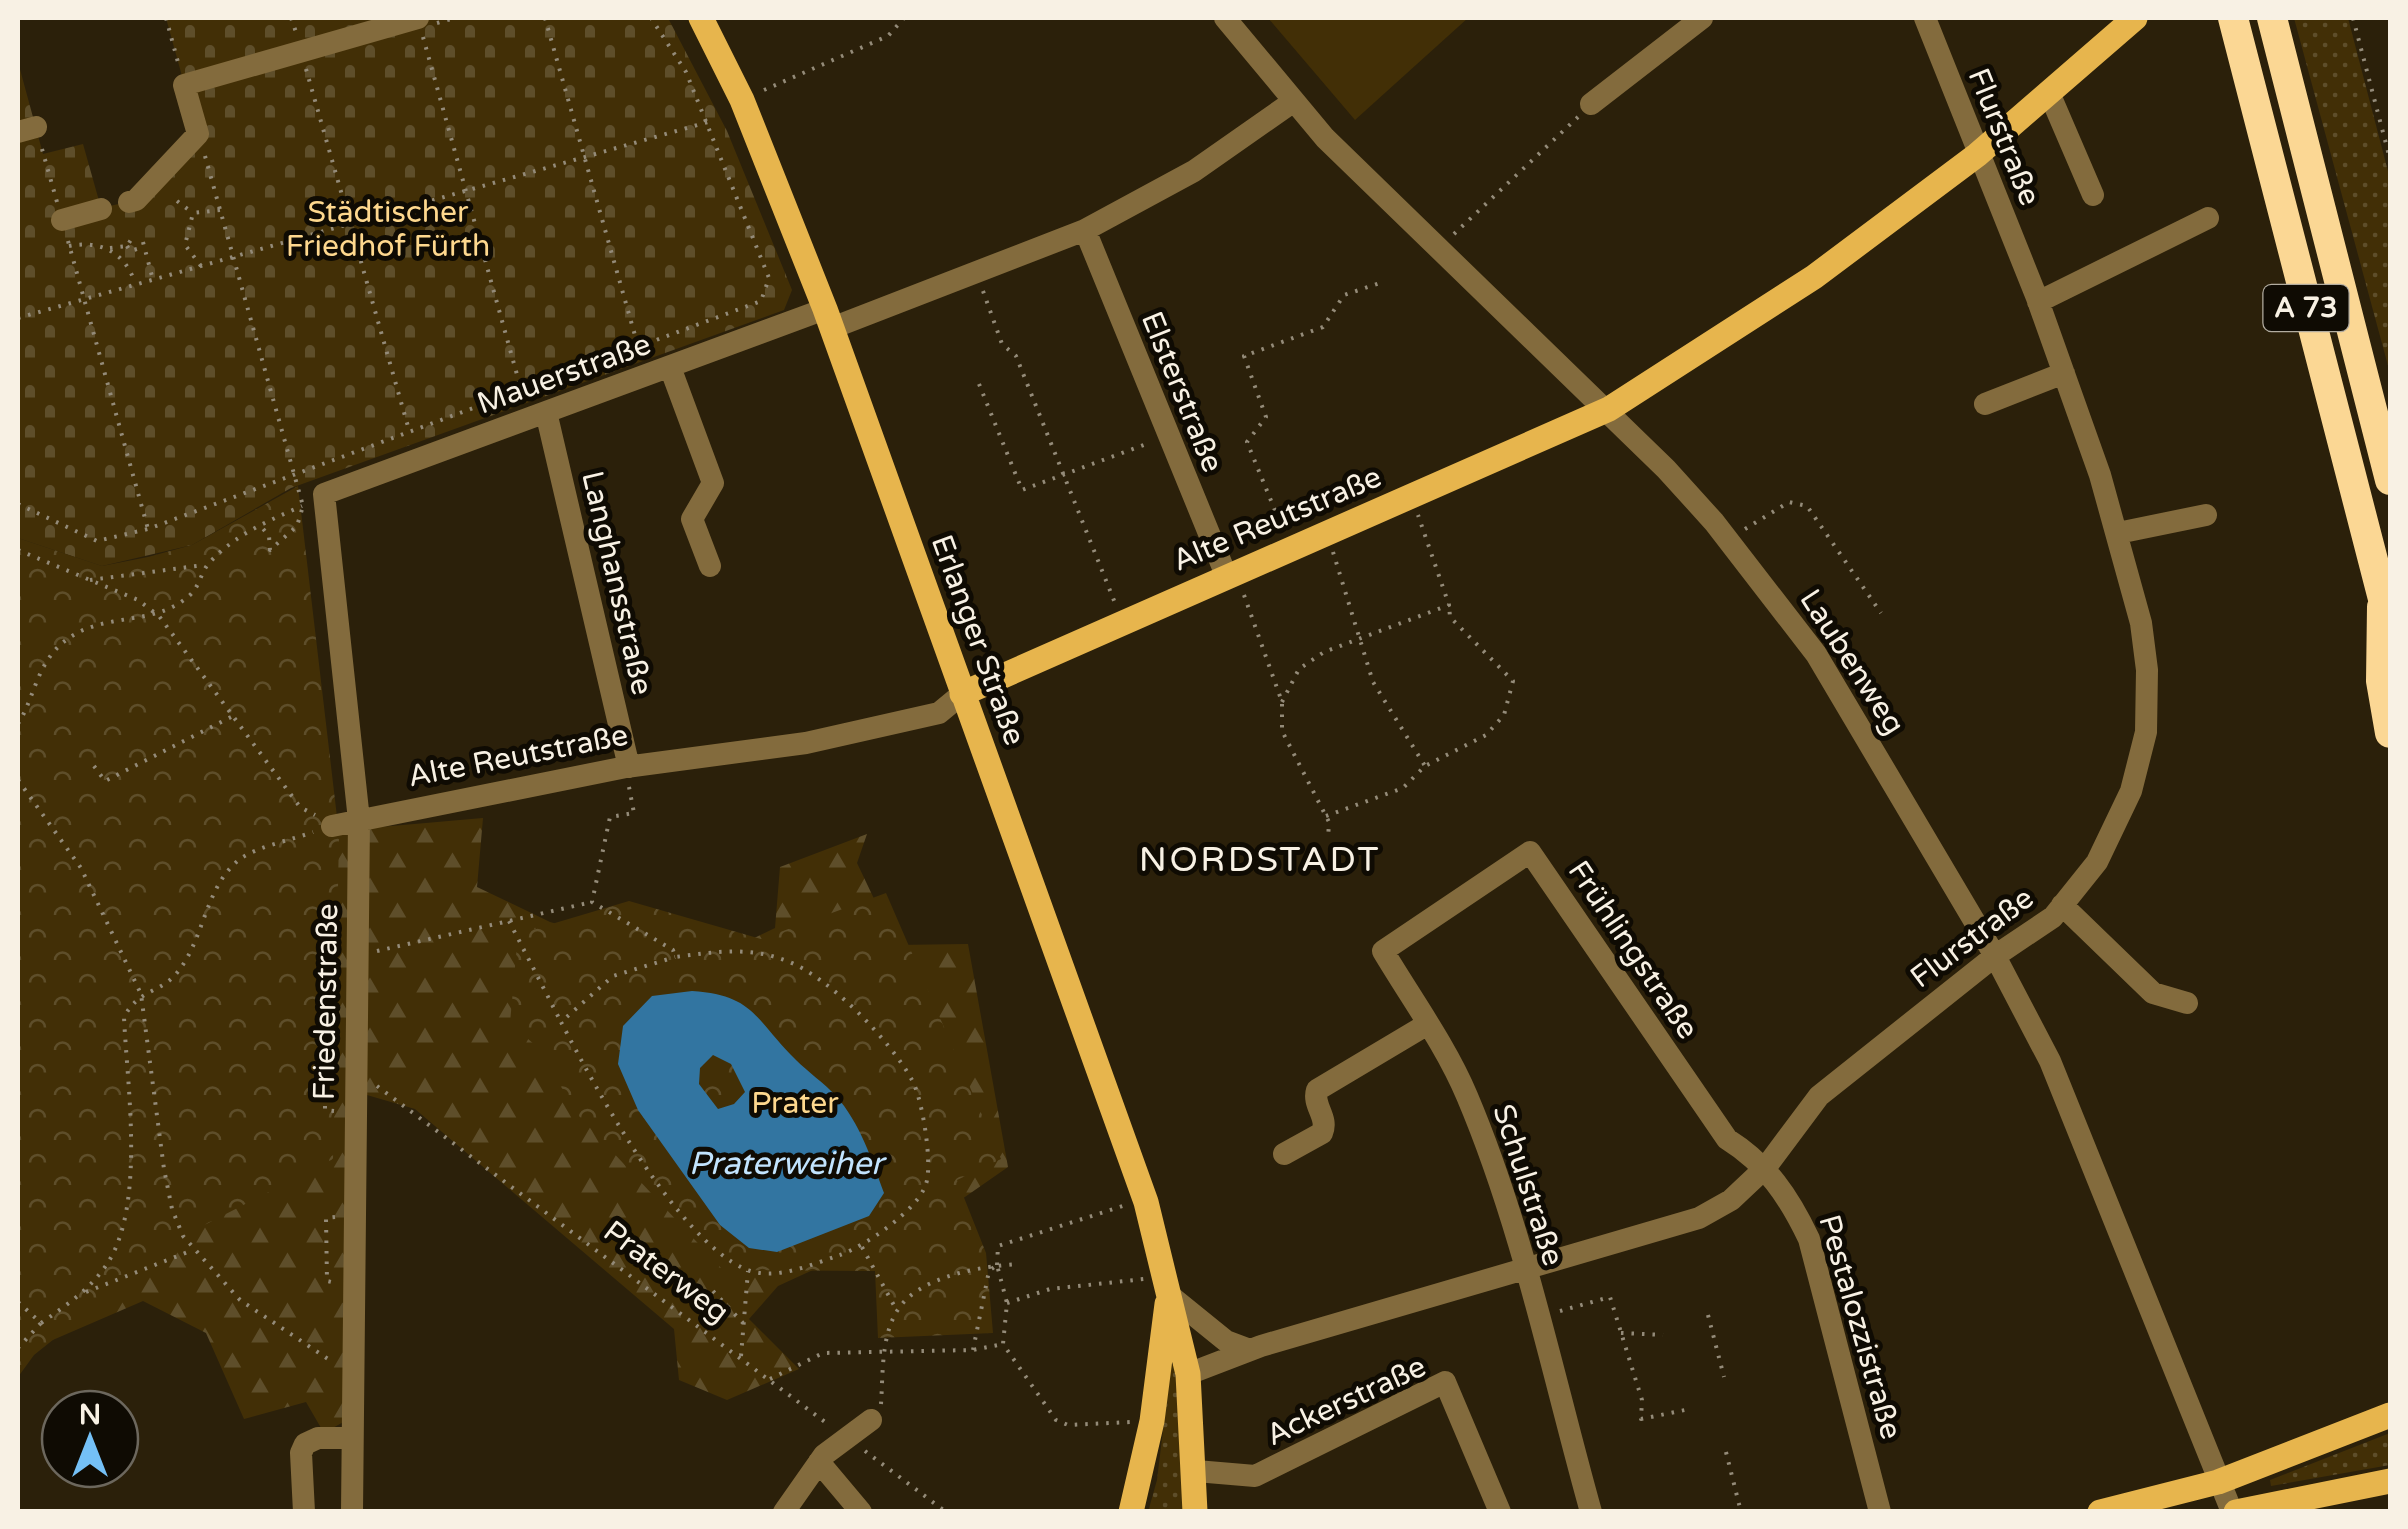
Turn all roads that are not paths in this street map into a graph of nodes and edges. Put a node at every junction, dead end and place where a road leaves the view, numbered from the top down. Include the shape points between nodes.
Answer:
1 (701, 18) edge
2 (1224, 18) edge
3 (1702, 18) edge
4 (1925, 18) edge
5 (2134, 18) edge
6 (2233, 18) edge
7 (2272, 18) edge
8 (419, 22) edge
9 (2050, 96) junction
10 (1294, 101) junction
11 (1591, 104) road end
12 (1977, 155) junction
13 (2093, 195) dead end
14 (128, 202) dead end
15 (101, 209) dead end
16 (2208, 218) dead end
17 (62, 220) road end
18 (1085, 230) junction
19 (2038, 302) junction
20 (2350, 315) junction
21 (828, 319) junction
22 (670, 367) junction
23 (2064, 373) junction
24 (1985, 404) dead end
25 (1609, 409) junction
26 (546, 412) junction
27 (2390, 417) edge
28 (2390, 480) edge
29 (324, 494) joint
30 (2206, 515) dead end
31 (2118, 533) junction
32 (710, 566) dead end
33 (1231, 573) junction
34 (2382, 594) junction
35 (2390, 626) edge
36 (962, 694) junction
37 (2390, 733) edge
38 (627, 767) junction
39 (359, 820) junction
40 (332, 826) road end
41 (2062, 905) junction
42 (1383, 952) joint
43 (1996, 956) junction
44 (2187, 1003) dead end
45 (1426, 1025) junction
46 (1284, 1154) dead end
47 (1766, 1167) junction
48 (1524, 1267) junction
49 (1166, 1286) junction
50 (1250, 1350) junction
51 (1188, 1374) junction
52 (876, 1412) road end
53 (2390, 1415) edge
54 (352, 1438) junction
55 (822, 1459) junction
56 (1196, 1471) junction
57 (2390, 1481) edge
58 (2218, 1482) junction
59 (304, 1512) edge
60 (352, 1512) edge
61 (784, 1512) edge
62 (861, 1512) edge
63 (1132, 1512) edge
64 (1194, 1512) edge
65 (1500, 1512) edge
66 (1591, 1512) edge
67 (1880, 1512) edge
68 (2100, 1512) edge
69 (2234, 1512) edge

1 - 21 main road, Erlanger Straße via 742,100
2 - 10 street, Laubenweg
3 - 11 street
4 - 12 street, Flurstraße
5 - 9 main road, Alte Reutstraße
6 - 34 highway, A 73
7 - 20 highway, A 73
8 - 14 street via 184,84 198,134
9 - 12 main road, Alte Reutstraße
9 - 13 street
10 - 18 street, Mauerstraße via 1194,171
10 - 25 street, Laubenweg
12 - 19 street, Flurstraße
12 - 25 main road, Alte Reutstraße via 1814,277
15 - 17 street
16 - 19 street
18 - 21 street, Mauerstraße
18 - 33 street, Elsterstraße
19 - 23 street, Flurstraße
20 - 27 highway
20 - 28 highway, A 73
21 - 22 street, Mauerstraße
21 - 36 main road, Erlanger Straße
22 - 26 street, Mauerstraße
22 - 32 street via 713,483 692,519
23 - 24 street
23 - 31 street, Flurstraße
25 - 33 main road, Alte Reutstraße
25 - 43 street, Laubenweg via 1728,540 1816,654
26 - 29 street, Mauerstraße
26 - 38 street, Langhansstraße
29 - 39 street, Friedenstraße
30 - 31 street
31 - 41 street, Flurstraße via 2141,622 2146,732 2131,792 2097,862
33 - 36 main road, Alte Reutstraße
34 - 35 highway, A 73
34 - 37 highway via 2381,681
36 - 38 street, Alte Reutstraße via 939,713 806,743
36 - 49 main road, Erlanger Straße via 1146,1202
38 - 39 street, Alte Reutstraße
39 - 40 street, Alte Reutstraße
39 - 54 street, Friedenstraße
41 - 43 street, Flurstraße
41 - 44 street via 2153,993
42 - 45 street, Schulstraße
42 - 47 street, Frühlingstraße via 1530,852 1727,1139
43 - 47 street, Flurstraße via 1819,1096
43 - 58 street, Laubenweg via 2050,1061
45 - 46 street via 1318,1090 1322,1134
45 - 48 street, Schulstraße via 1466,1092 1521,1241
47 - 48 street, Flurstraße via 1732,1200 1698,1218
47 - 67 street, Pestalozzistraße via 1808,1239
48 - 50 street, Flurstraße
48 - 66 street, Schulstraße
49 - 50 street via 1226,1341
49 - 51 main road, Erlanger Straße
49 - 63 main road, Erlanger Straße via 1152,1422
50 - 51 street, Flurstraße
51 - 56 main road, Erlanger Straße
52 - 55 street
53 - 58 main road
54 - 59 street via 305,1444
54 - 60 street, Friedenstraße
55 - 61 street
55 - 62 street
56 - 64 main road, Erlanger Straße
56 - 65 street, Ackerstraße via 1256,1476 1445,1382
57 - 69 main road
58 - 68 main road
58 - 69 street, Laubenweg

